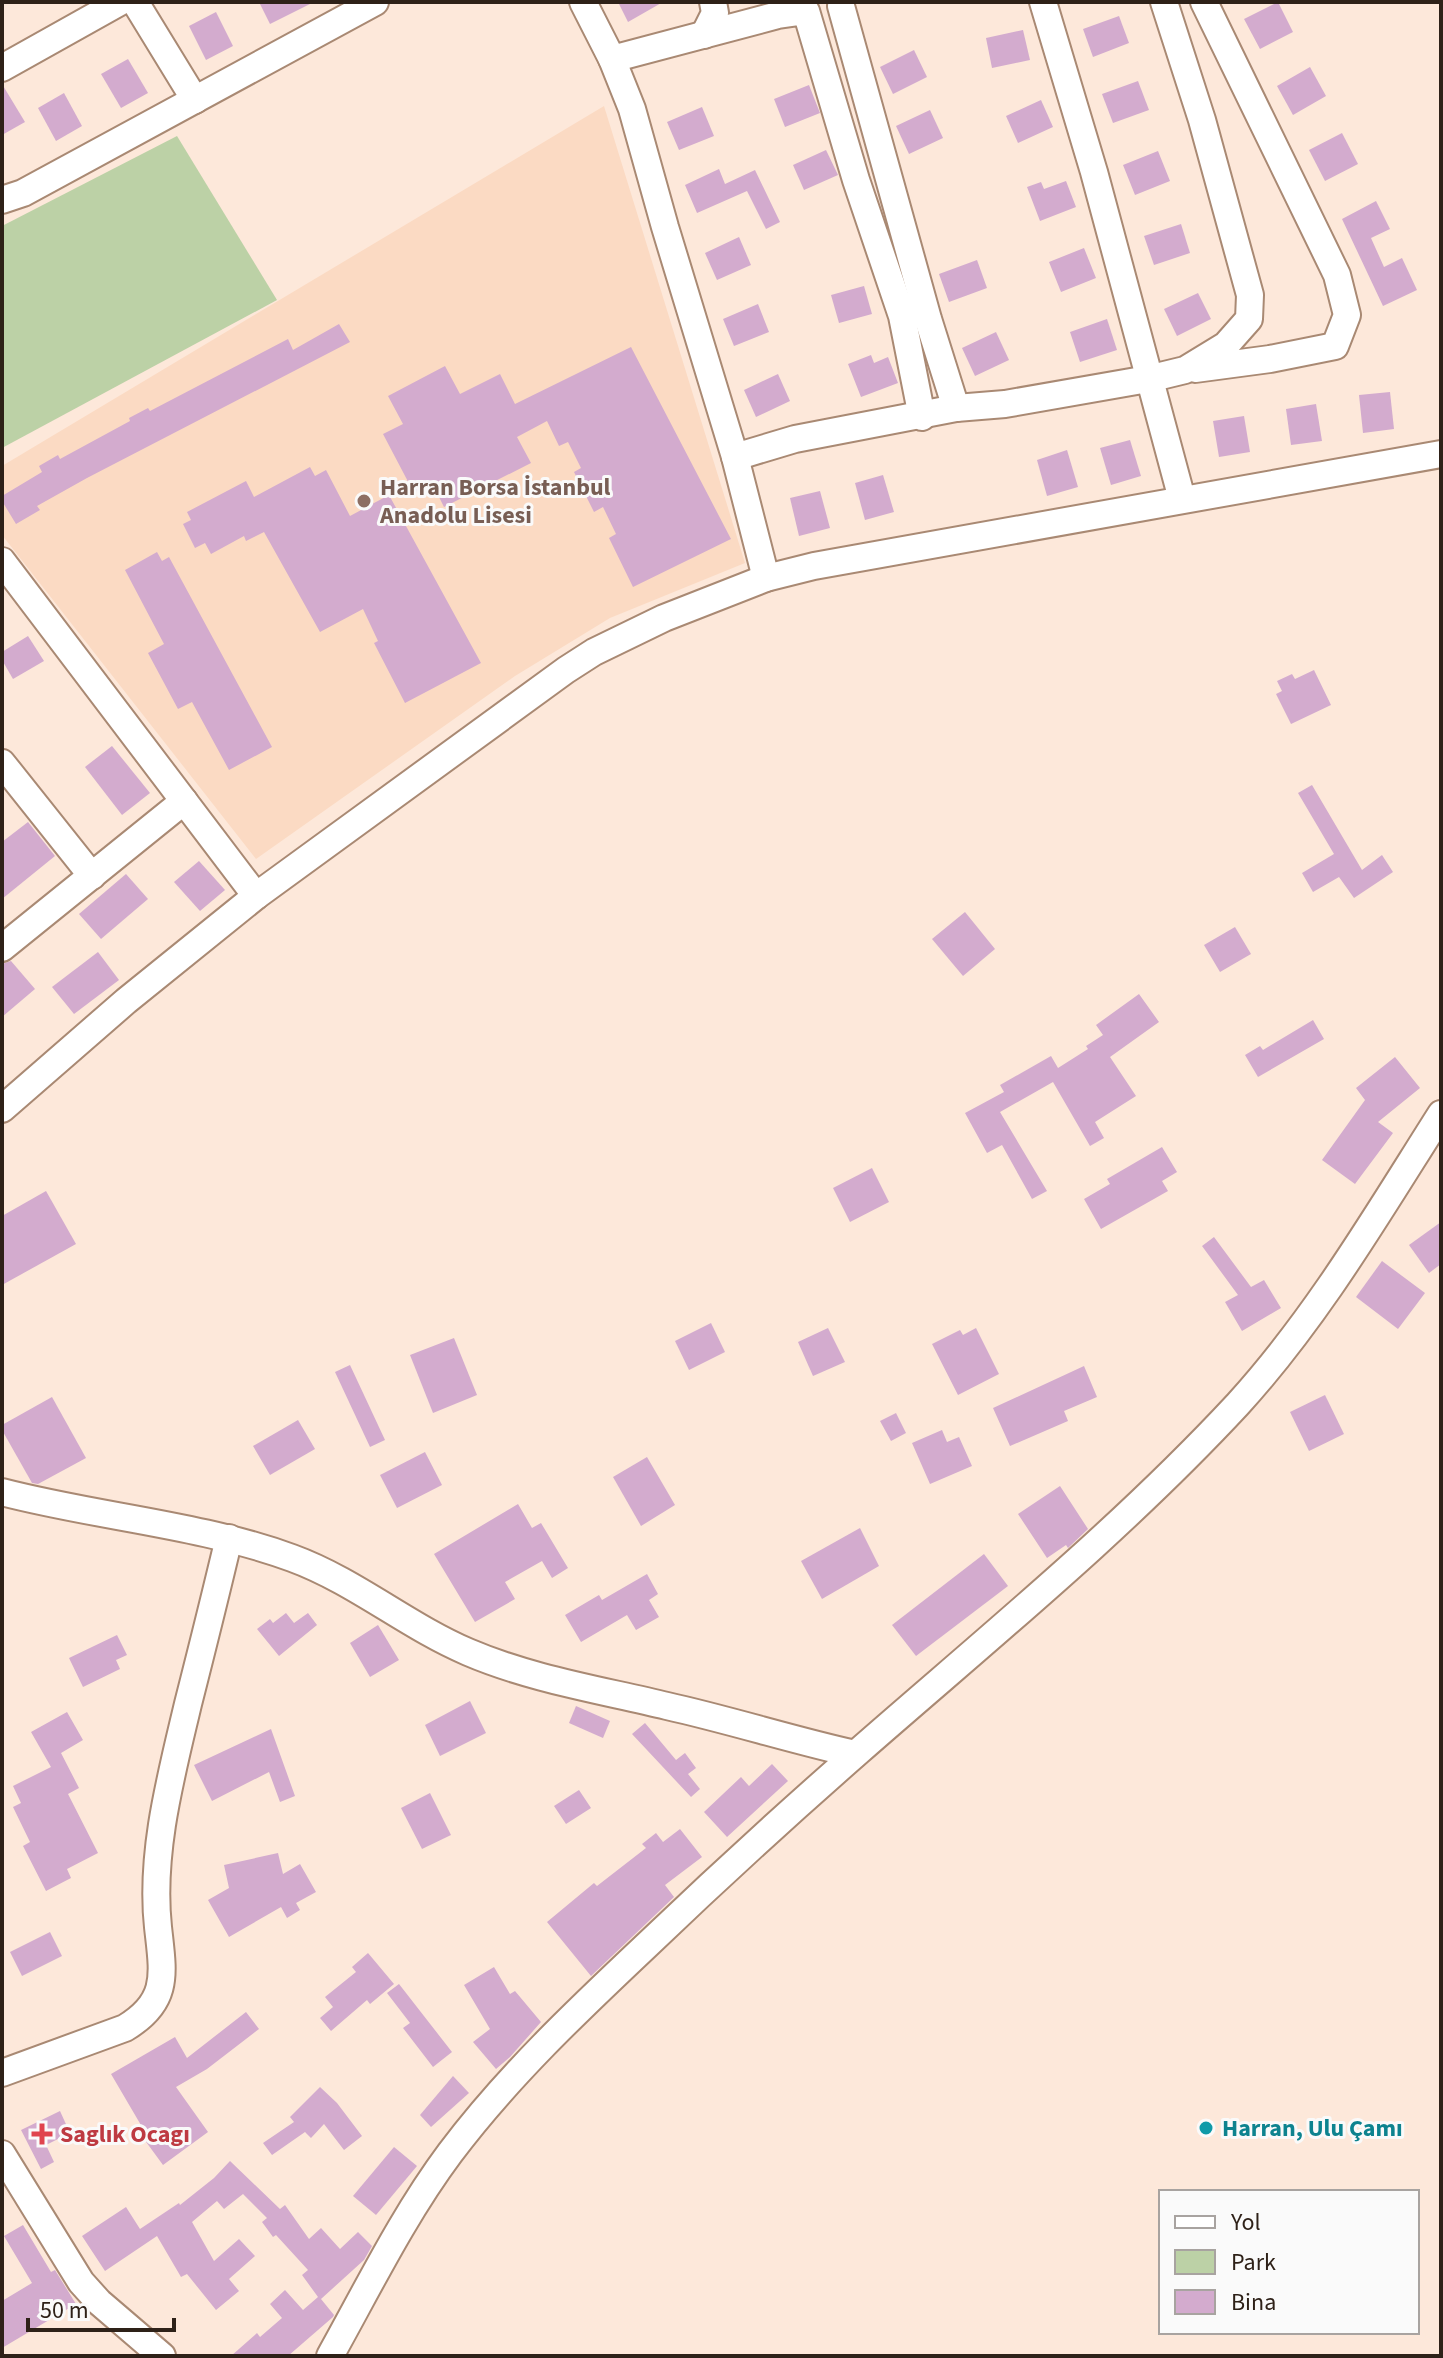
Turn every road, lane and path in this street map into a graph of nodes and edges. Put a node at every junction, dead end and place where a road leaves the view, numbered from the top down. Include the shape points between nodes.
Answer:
1 (120, 2) edge
2 (135, 2) edge
3 (375, 2) edge
4 (583, 2) edge
5 (713, 2) edge
6 (1043, 2) edge
7 (1164, 2) edge
8 (1204, 2) edge
9 (848, 4) edge
10 (806, 11) junction
11 (704, 35) junction
12 (1225, 48) junction
13 (612, 59) junction
14 (1184, 64) junction
15 (2, 68) edge
16 (195, 100) junction
17 (2, 200) edge
18 (1185, 370) junction
19 (1148, 379) junction
20 (956, 408) junction
21 (922, 417) junction
22 (1441, 454) edge
23 (735, 457) junction
24 (1182, 499) junction
25 (2, 561) edge
26 (766, 578) junction
27 (2, 763) edge
28 (184, 801) junction
29 (92, 876) junction
30 (256, 896) junction
31 (2, 948) edge
32 (2, 1109) edge
33 (1441, 1114) edge
34 (2, 1492) edge
35 (229, 1538) junction
36 (855, 1754) junction
37 (2, 2073) edge
38 (2, 2154) edge
39 (162, 2356) edge
40 (330, 2356) edge

1 - 15 street
2 - 16 street
3 - 16 street
4 - 13 street
5 - 11 street via 715,13
6 - 19 street
7 - 14 street
8 - 12 street
9 - 10 street
9 - 20 street via 928,319
10 - 11 street
10 - 21 street via 902,316
11 - 13 street
12 - 14 street via 1197,46
12 - 18 street via 1337,275 1347,315 1335,346
13 - 23 street via 632,109
14 - 18 street via 1250,295 1249,319 1226,345
16 - 17 street
18 - 19 street
19 - 20 street
19 - 24 street
20 - 21 street
21 - 23 street via 795,439
22 - 24 street
23 - 26 street
24 - 26 street
25 - 28 street
26 - 30 street via 594,652
27 - 29 street
28 - 29 street
28 - 30 street
29 - 31 street
30 - 32 street
33 - 36 street via 1343,1267 1289,1344 1237,1405 1115,1527
34 - 35 street
35 - 36 street via 330,1574 470,1653 557,1680
35 - 37 street via 161,1831 158,1997 125,2028
36 - 40 street via 608,1982 501,2093 424,2189
38 - 39 street via 81,2282

